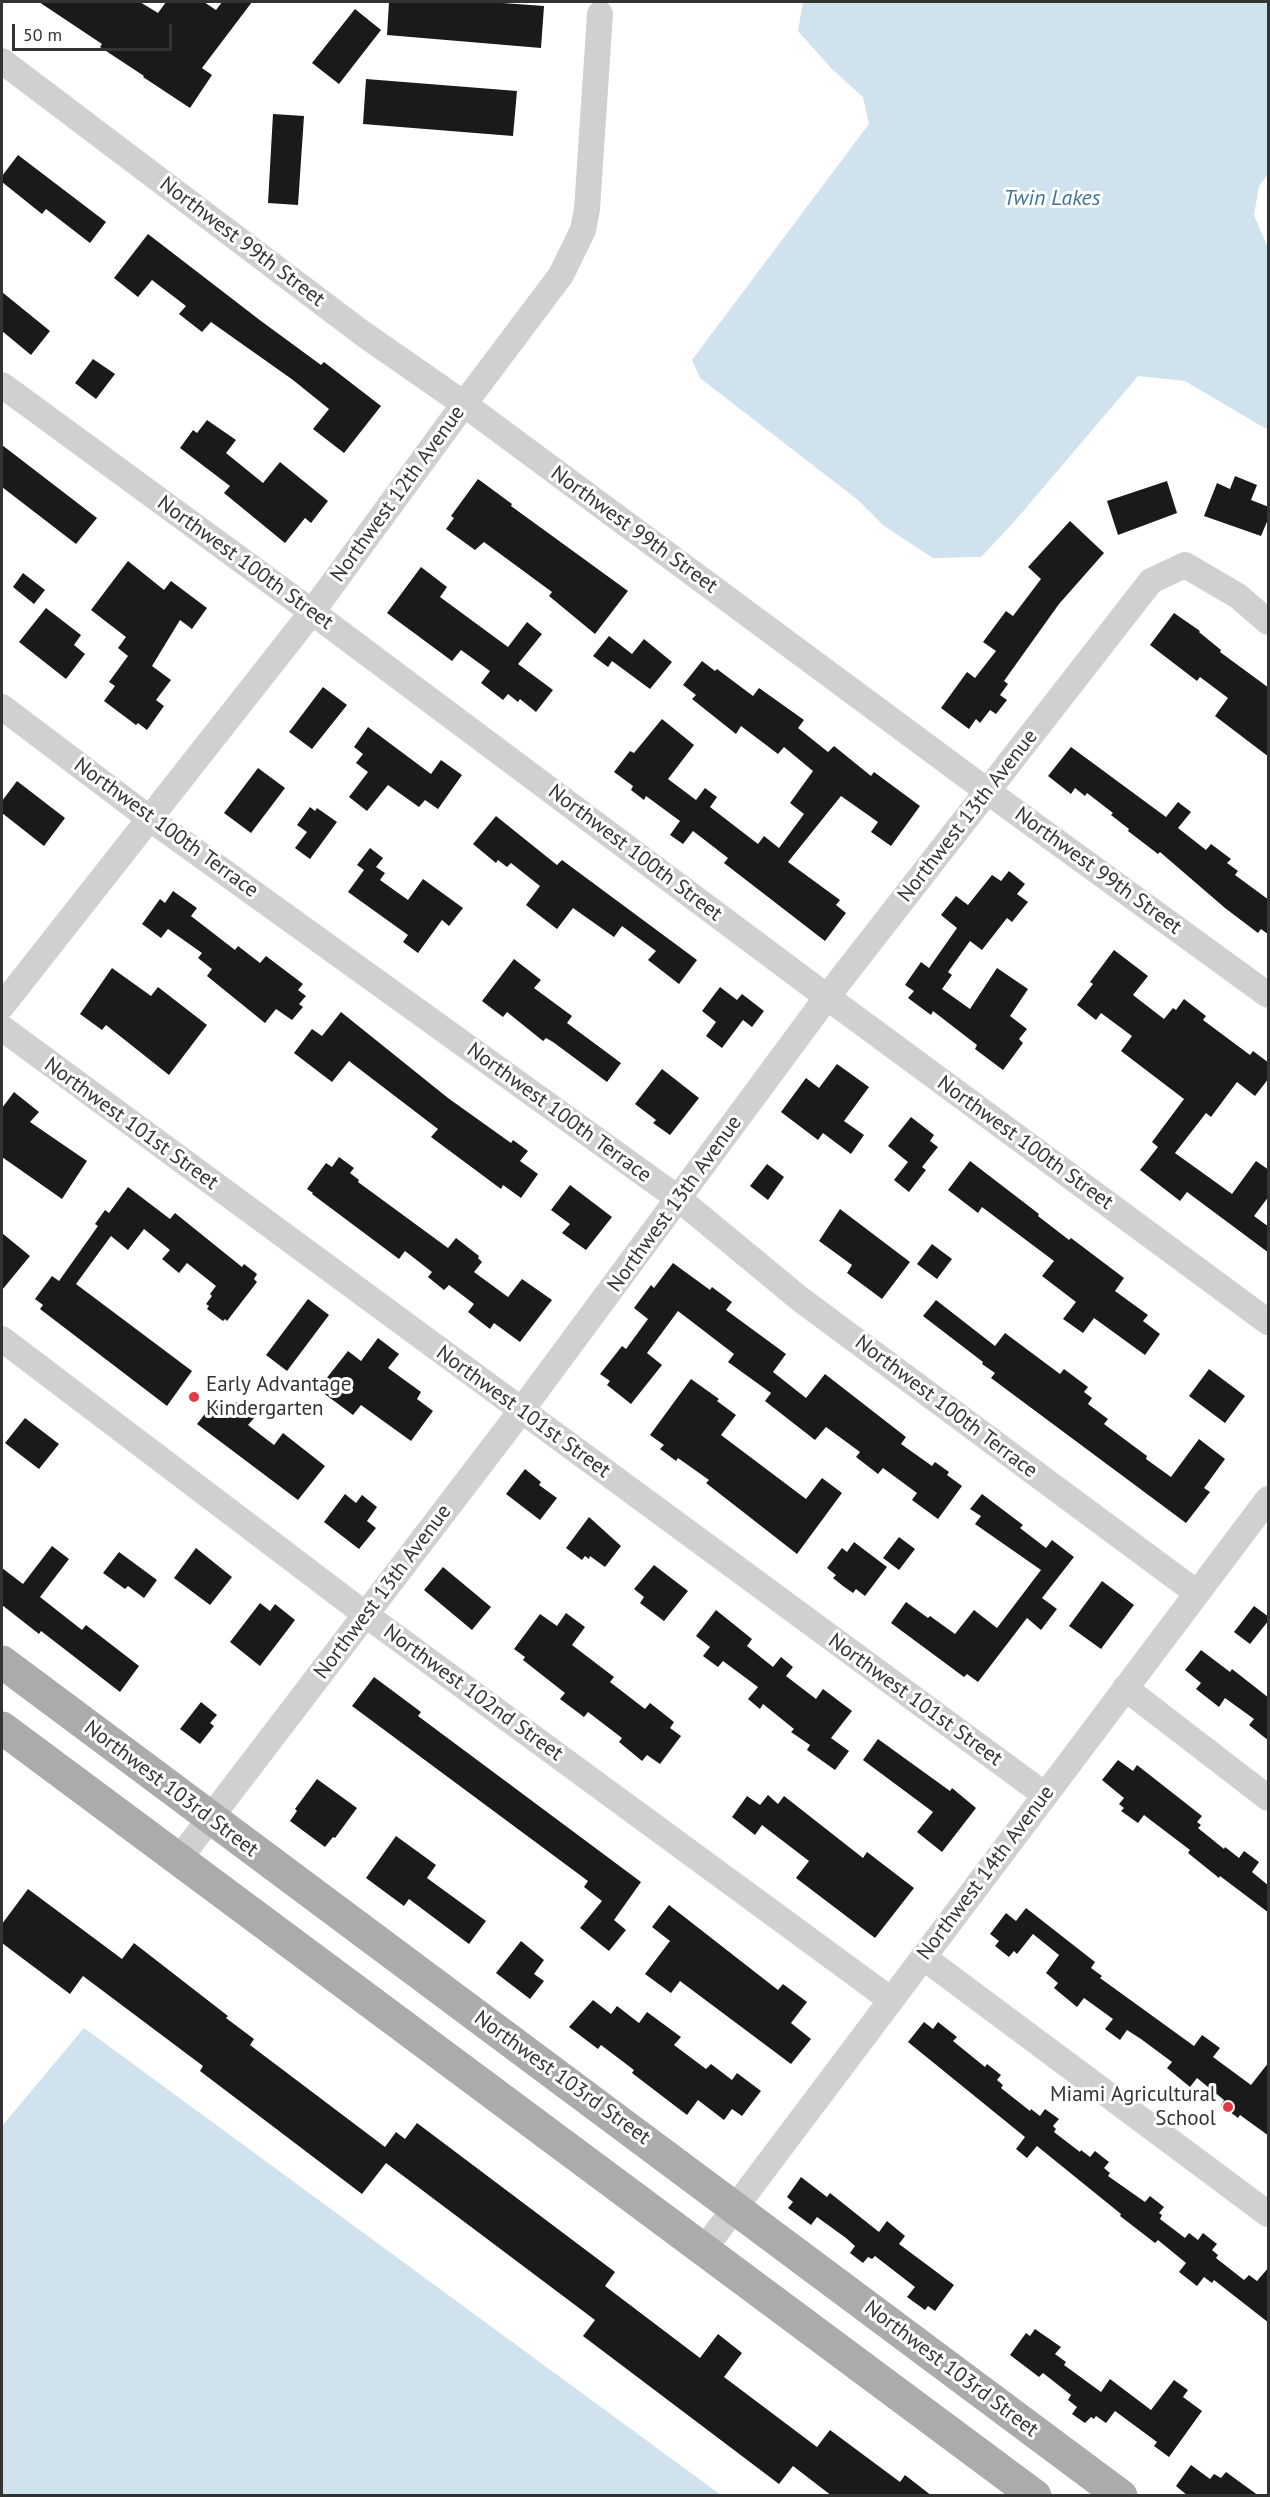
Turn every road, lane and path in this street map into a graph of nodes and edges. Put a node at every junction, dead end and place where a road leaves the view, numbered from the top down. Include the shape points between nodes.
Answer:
1 (600, 14) dead end
2 (2, 61) edge
3 (2, 384) edge
4 (464, 404) junction
5 (312, 612) junction
6 (1269, 622) edge
7 (2, 707) edge
8 (987, 791) junction
9 (149, 818) junction
10 (1269, 995) edge
11 (827, 997) junction
12 (2, 1006) edge
13 (2, 1028) edge
14 (679, 1199) junction
15 (1269, 1322) edge
16 (2, 1339) edge
17 (521, 1411) junction
18 (1269, 1499) edge
19 (1197, 1593) junction
20 (366, 1615) junction
21 (2, 1662) edge
22 (1125, 1688) junction
23 (2, 1728) edge
24 (1045, 1795) junction
25 (1269, 1798) edge
26 (209, 1818) junction
27 (179, 1859) junction
28 (923, 1957) junction
29 (891, 2000) junction
30 (735, 2207) junction
31 (1269, 2214) edge
32 (704, 2249) junction
33 (1035, 2496) edge
34 (1121, 2496) edge

1 - 4 street, Northwest 12th Avenue via 583,230 561,275
2 - 4 street, Northwest 99th Street via 353,326
3 - 5 street, Northwest 100th Street
4 - 5 street, Northwest 12th Avenue
4 - 8 street, Northwest 99th Street
5 - 9 street, Northwest 12th Avenue
5 - 11 street, Northwest 100th Street
6 - 8 street, Northwest 13th Avenue via 1238,596 1185,565 1151,581
7 - 9 street, Northwest 100th Terrace
8 - 10 street, Northwest 99th Street
8 - 11 street, Northwest 13th Avenue
9 - 12 street, Northwest 12th Avenue
9 - 14 street, Northwest 100th Terrace
11 - 14 street, Northwest 13th Avenue
11 - 15 street, Northwest 100th Street
13 - 17 street, Northwest 101st Street
14 - 17 street, Northwest 13th Avenue
14 - 19 street, Northwest 100th Terrace via 800,1299
16 - 20 street, Northwest 102nd Street
17 - 20 street, Northwest 13th Avenue
17 - 24 street, Northwest 101st Street
18 - 19 street, Northwest 14th Avenue
19 - 22 street, Northwest 14th Avenue
20 - 26 street, Northwest 13th Avenue
20 - 29 street, Northwest 102nd Street
21 - 26 main road, Northwest 103rd Street
22 - 24 street, Northwest 14th Avenue
22 - 25 street
23 - 27 main road
24 - 28 street, Northwest 14th Avenue
26 - 27 street, Northwest 13th Avenue
26 - 30 main road, Northwest 103rd Street
27 - 32 main road
28 - 29 street, Northwest 14th Avenue
28 - 31 street
29 - 30 street, Northwest 14th Avenue
30 - 32 street, Northwest 14th Avenue
30 - 34 main road, Northwest 103rd Street
32 - 33 main road

